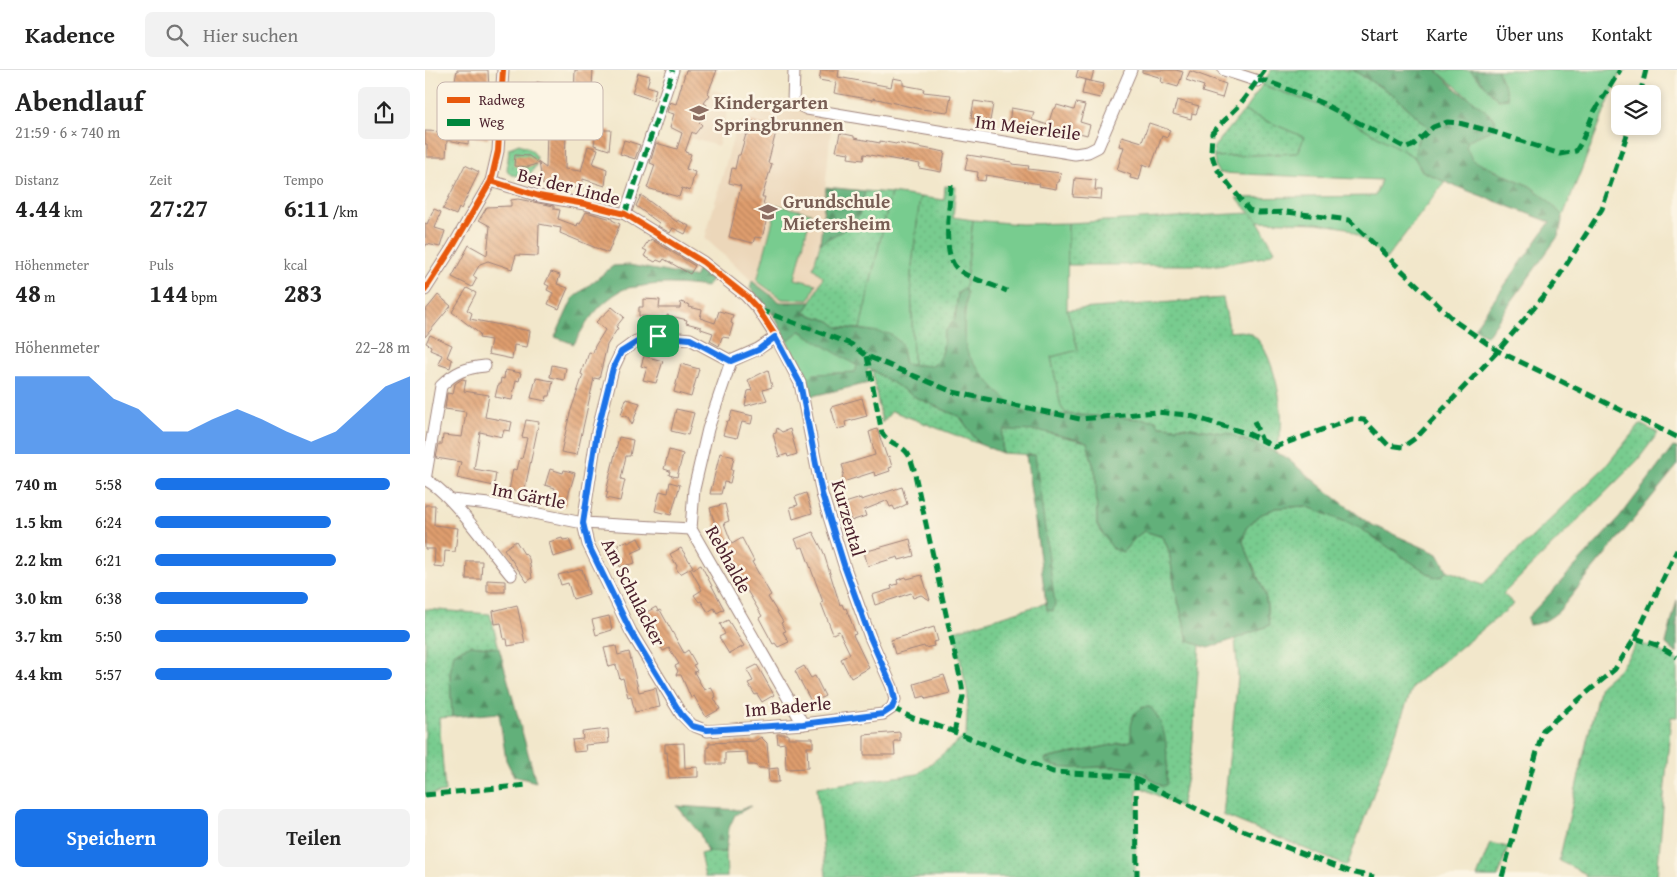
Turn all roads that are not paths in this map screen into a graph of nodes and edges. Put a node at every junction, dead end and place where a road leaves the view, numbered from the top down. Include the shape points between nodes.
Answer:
1 (673, 70) edge
2 (794, 70) edge
3 (1131, 70) edge
4 (1225, 70) edge
5 (1258, 82) dead end
6 (499, 140) edge
7 (491, 181) junction
8 (625, 214) junction
9 (425, 290) edge
10 (775, 337) junction
11 (731, 361) junction
12 (485, 366) dead end
13 (451, 500) junction
14 (583, 523) junction
15 (691, 529) junction
16 (511, 575) dead end
17 (892, 708) joint
18 (687, 722) joint
19 (803, 724) junction

1 - 8 street
2 - 3 street, Im Meierleile via 793,102 807,109 1075,154 1098,147
4 - 5 street
6 - 7 street
7 - 8 street, Bei der Linde via 539,196
7 - 9 street
8 - 10 street, Bei der Linde via 703,262 746,296
10 - 11 street via 758,350
10 - 17 street, Kurzental via 800,383 822,494 870,637 892,687 895,700
11 - 14 street, Am Schulacker via 690,339 658,336 637,342 621,352 613,368 597,432
11 - 15 street, Rebhalde via 701,455 693,489
12 - 13 street via 468,368 441,386 425,480
13 - 14 street, Im Gärtle via 489,504
13 - 16 street
14 - 15 street, Im Gärtle
14 - 18 street, Am Schulacker via 588,544 631,632
15 - 19 street, Rebhalde
17 - 19 street, Im Baderle via 883,714
18 - 19 street, Im Baderle via 707,730

